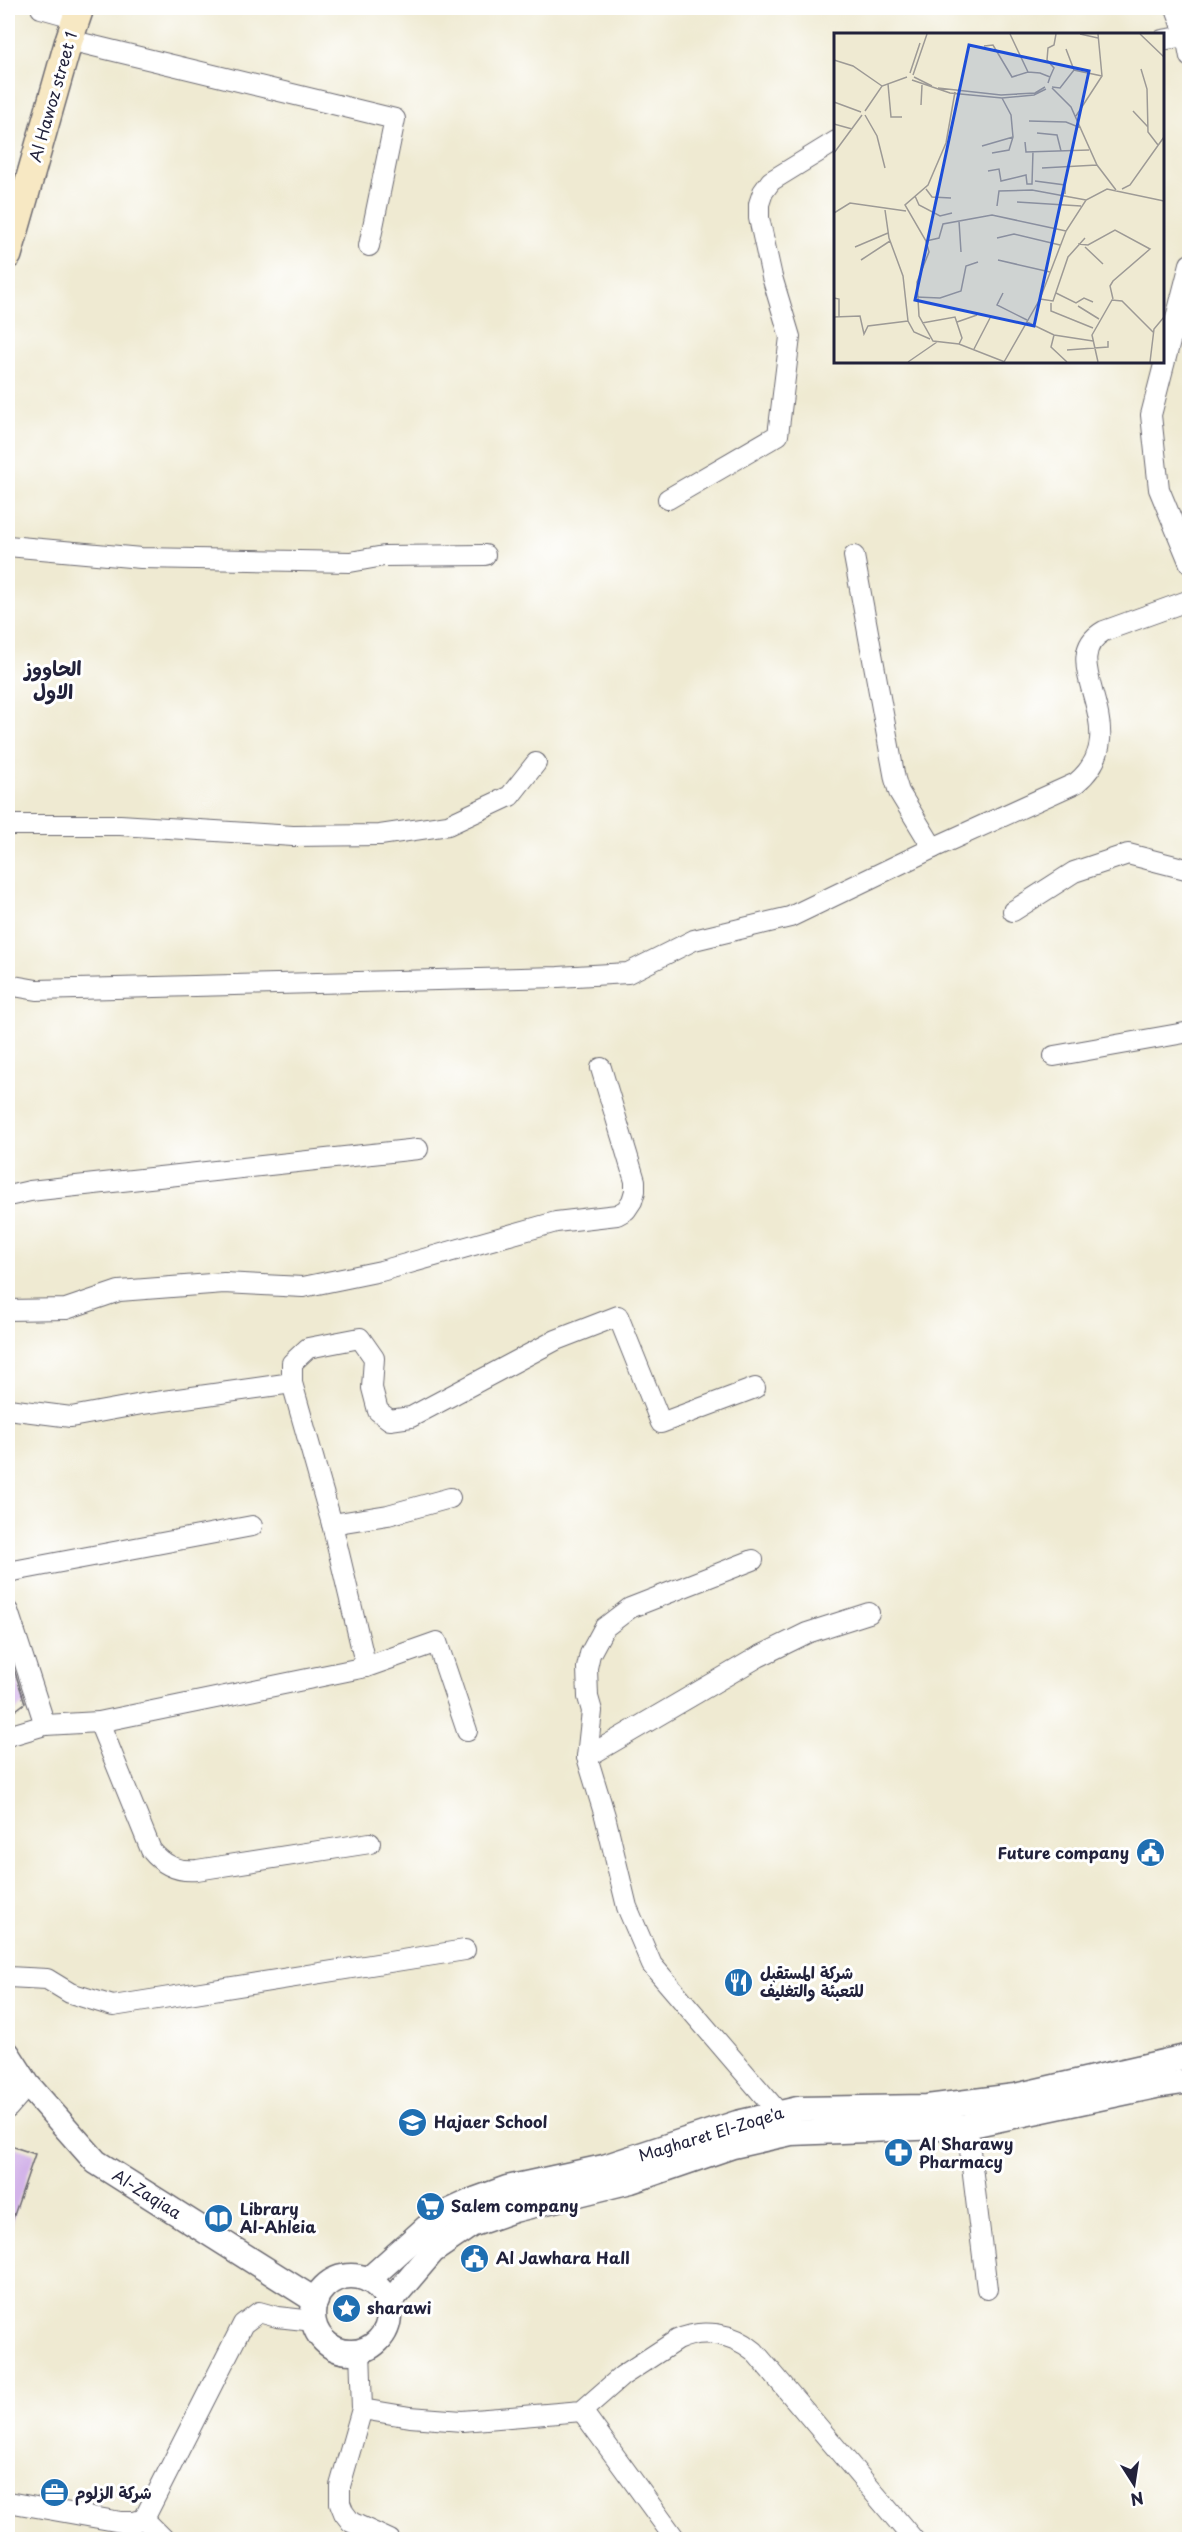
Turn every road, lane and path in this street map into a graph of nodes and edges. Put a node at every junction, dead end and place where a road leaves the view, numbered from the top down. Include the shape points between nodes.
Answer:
1 (41, 8) edge
2 (1176, 8) edge
3 (75, 22) edge
4 (1186, 36) junction
5 (1164, 40) edge
6 (1190, 57) edge
7 (834, 142) edge
8 (369, 246) dead end
9 (8, 255) edge
10 (1190, 264) edge
11 (668, 499) dead end
12 (8, 546) edge
13 (485, 555) dead end
14 (854, 556) dead end
15 (1190, 564) edge
16 (1190, 600) edge
17 (536, 763) dead end
18 (8, 825) edge
19 (933, 848) junction
20 (1190, 870) edge
21 (1013, 911) dead end
22 (8, 985) edge
23 (1190, 1032) edge
24 (1054, 1056) dead end
25 (601, 1068) dead end
26 (418, 1149) dead end
27 (8, 1196) edge
28 (8, 1310) edge
29 (292, 1383) junction
30 (755, 1388) dead end
31 (8, 1409) edge
32 (450, 1498) dead end
33 (332, 1524) junction
34 (252, 1526) dead end
35 (753, 1560) dead end
36 (8, 1572) edge
37 (8, 1611) edge
38 (869, 1613) dead end
39 (366, 1667) junction
40 (99, 1722) junction
41 (45, 1725) junction
42 (466, 1731) dead end
43 (8, 1736) edge
44 (587, 1757) junction
45 (370, 1844) dead end
46 (465, 1950) dead end
47 (8, 1977) edge
48 (8, 2054) edge
49 (1190, 2056) edge
50 (1190, 2081) edge
51 (28, 2085) junction
52 (8, 2108) edge
53 (778, 2112) junction
54 (967, 2126) junction
55 (368, 2280) junction
56 (987, 2289) dead end
57 (388, 2304) junction
58 (315, 2311) junction
59 (360, 2350) junction
60 (362, 2409) junction
61 (582, 2411) junction
62 (8, 2502) edge
63 (144, 2519) junction
64 (165, 2540) edge
65 (390, 2540) edge
66 (676, 2540) edge
67 (914, 2540) edge

1 - 3 street
2 - 4 street
3 - 8 street via 395,119
3 - 9 main road, Al Hawoz street 1
4 - 5 street
4 - 6 street
7 - 11 street via 771,181 759,204 772,277 790,337 778,435
10 - 15 street via 1151,415 1159,489
12 - 13 street via 141,558 339,562 384,556
14 - 19 street via 895,779
16 - 19 street via 1104,631 1089,645 1085,660 1101,742 1086,775 1071,786
17 - 18 street via 510,796 448,825 381,835 294,836 120,825
19 - 22 street via 790,917 694,940 641,968 613,975 37,990
20 - 21 street via 1128,854 1074,872
23 - 24 street
25 - 28 street via 635,1181 632,1201 617,1215 556,1222 381,1271 303,1287 224,1283 119,1291 66,1309
26 - 27 street
29 - 30 street via 292,1363 308,1348 360,1338 374,1358 372,1388 378,1411 390,1420 411,1417 556,1340 618,1316 661,1423
29 - 31 street via 71,1417
29 - 33 street
32 - 33 street via 388,1515
33 - 39 street
34 - 36 street
35 - 44 street via 630,1608 604,1628 587,1668 592,1711
37 - 41 street
38 - 44 street via 807,1633 758,1657
39 - 40 street
39 - 42 street via 437,1642
40 - 41 street
40 - 45 street via 151,1850 175,1869 197,1870
41 - 43 street
44 - 53 street via 627,1907 652,1965
46 - 47 street via 113,2006 70,1993 47,1979
48 - 51 street, Al-Zaqiaa
49 - 53 street, Magharet El-Zoqe'a via 1015,2096 927,2107
50 - 54 street, Magharet El-Zoqe'a
51 - 52 street
51 - 58 street, Al-Zaqiaa via 96,2162
53 - 55 street, Magharet El-Zoqe'a via 604,2168 507,2188 474,2200 427,2227
54 - 56 street
54 - 57 street, Magharet El-Zoqe'a via 791,2133 733,2146 632,2181 514,2210 471,2225 434,2252
55 - 57 street via 383,2293
55 - 58 street via 350,2276 337,2279 326,2286
57 - 59 street via 387,2327 372,2346
58 - 59 street via 318,2333 326,2343 336,2349
58 - 63 street via 277,2317 259,2312 243,2324
59 - 60 street
60 - 61 street via 462,2421
60 - 65 street via 340,2486 340,2503 351,2522
61 - 66 street
61 - 67 street via 622,2376 677,2340 721,2334 733,2338 754,2350
62 - 63 street via 121,2522
63 - 64 street

